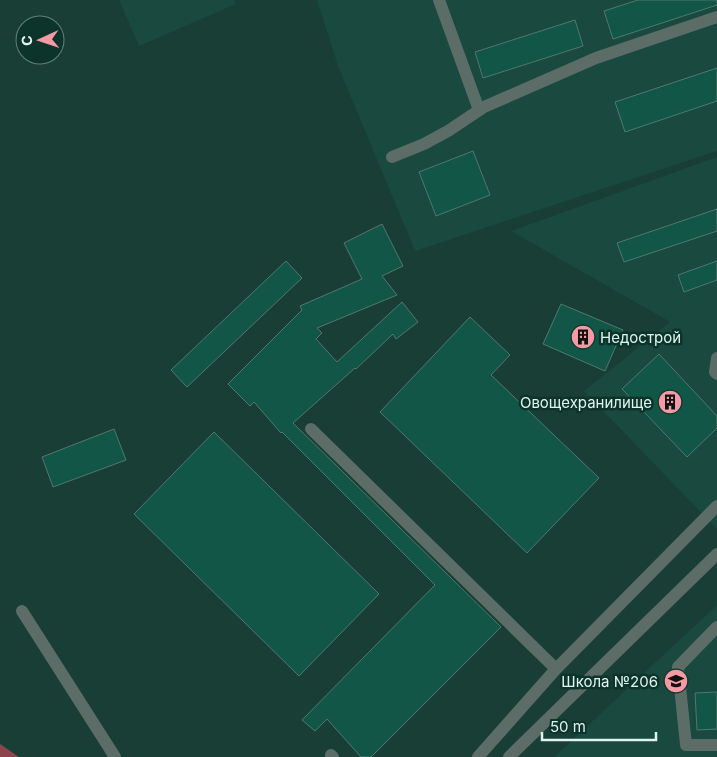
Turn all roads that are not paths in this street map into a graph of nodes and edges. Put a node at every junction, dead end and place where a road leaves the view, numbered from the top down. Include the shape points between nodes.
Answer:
1 (439, 0) edge
2 (717, 17) edge
3 (479, 110) junction
4 (392, 157) dead end
5 (717, 358) edge
6 (717, 374) edge
7 (312, 428) dead end
8 (717, 506) edge
9 (717, 554) edge
10 (22, 611) dead end
11 (717, 627) edge
12 (556, 669) junction
13 (717, 745) edge
14 (115, 757) edge
15 (478, 757) edge
16 (509, 757) edge

1 - 3 street
2 - 3 street via 596,58
3 - 4 street via 424,144
5 - 6 street
7 - 12 street
8 - 12 street
9 - 16 street
10 - 14 street
11 - 13 street via 678,667 686,745
12 - 15 street

